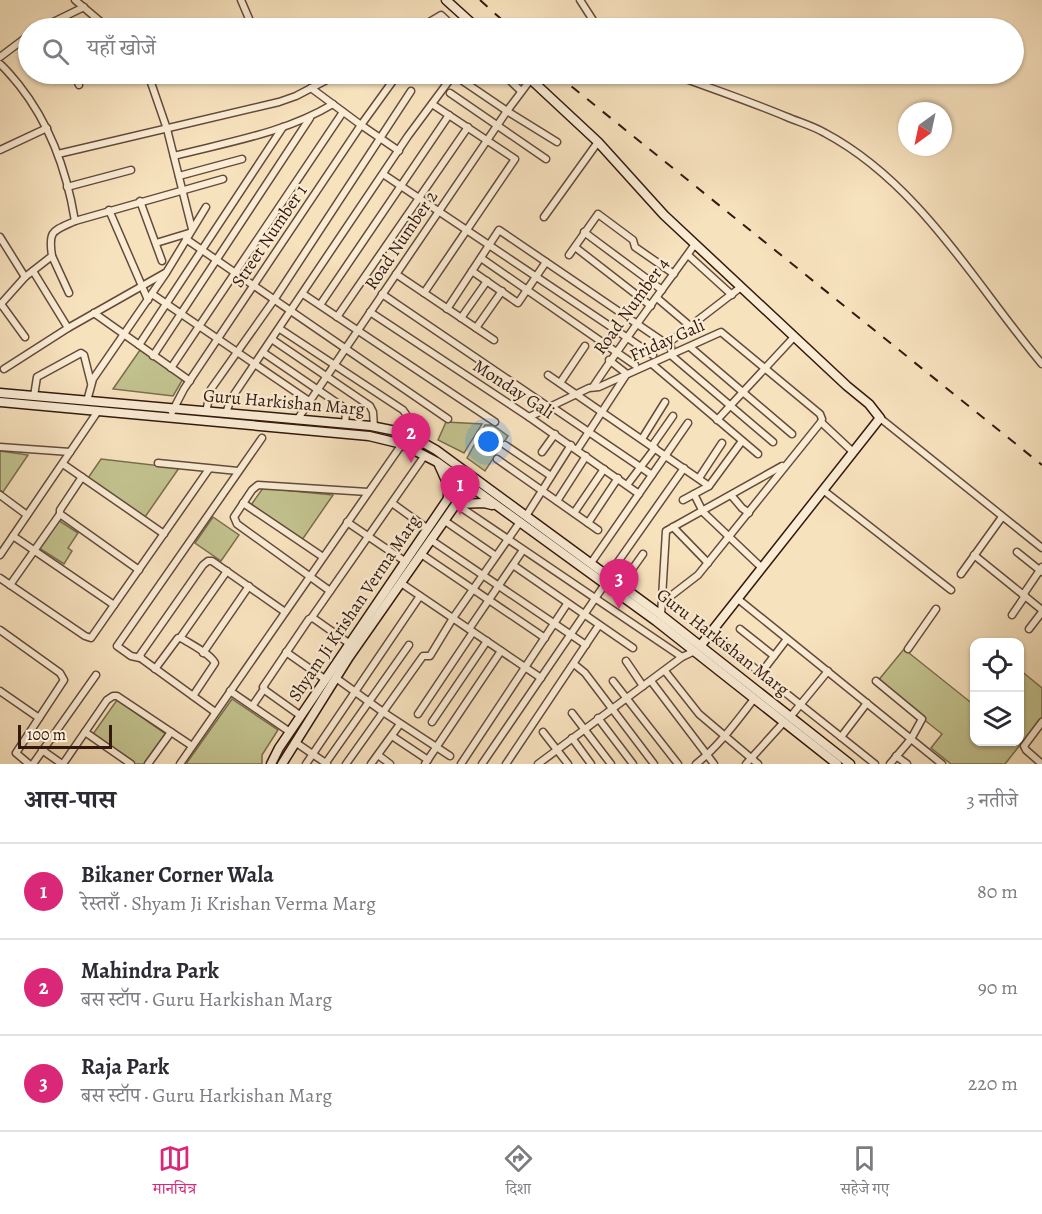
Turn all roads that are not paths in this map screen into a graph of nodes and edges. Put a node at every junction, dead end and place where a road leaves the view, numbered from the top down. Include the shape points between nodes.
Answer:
1 (75, 0) edge
2 (241, 0) edge
3 (438, 0) edge
4 (446, 0) edge
5 (580, 0) edge
6 (84, 7) junction
7 (64, 18) edge
8 (97, 18) edge
9 (249, 18) edge
10 (459, 18) edge
11 (466, 18) edge
12 (592, 18) edge
13 (18, 44) edge
14 (0, 57) edge
15 (0, 64) edge
16 (151, 84) edge
17 (319, 84) edge
18 (391, 84) edge
19 (447, 84) edge
20 (465, 84) edge
21 (514, 84) edge
22 (523, 84) edge
23 (536, 84) edge
24 (698, 84) edge
25 (311, 88) junction
26 (411, 91) dead end
27 (521, 91) junction
28 (450, 93) dead end
29 (333, 104) junction
30 (432, 104) junction
31 (343, 111) junction
32 (507, 111) junction
33 (449, 115) junction
34 (310, 118) junction
35 (361, 125) junction
36 (497, 126) junction
37 (283, 127) junction
38 (47, 128) junction
39 (468, 128) junction
40 (167, 129) junction
41 (381, 138) junction
42 (488, 140) junction
43 (557, 142) dead end
44 (598, 142) junction
45 (0, 150) edge
46 (399, 151) junction
47 (58, 154) junction
48 (174, 156) junction
49 (242, 159) dead end
50 (546, 159) dead end
51 (131, 170) dead end
52 (383, 174) junction
53 (179, 176) junction
54 (223, 179) dead end
55 (401, 186) junction
56 (67, 187) junction
57 (182, 189) junction
58 (419, 198) junction
59 (140, 201) junction
60 (206, 207) dead end
61 (109, 210) junction
62 (439, 211) junction
63 (544, 217) dead end
64 (75, 221) junction
65 (467, 230) junction
66 (584, 232) junction
67 (190, 234) junction
68 (0, 237) edge
69 (156, 243) junction
70 (695, 244) junction
71 (490, 245) junction
72 (575, 247) junction
73 (202, 250) junction
74 (569, 255) dead end
75 (688, 255) junction
76 (52, 256) junction
77 (481, 258) junction
78 (216, 260) junction
79 (162, 261) dead end
80 (546, 262) junction
81 (33, 271) junction
82 (472, 271) junction
83 (235, 272) junction
84 (166, 273) junction
85 (396, 274) junction
86 (674, 274) junction
87 (536, 276) junction
88 (25, 277) junction
89 (487, 281) junction
90 (142, 286) junction
91 (254, 286) junction
92 (741, 288) junction
93 (527, 290) junction
94 (662, 290) junction
95 (502, 291) junction
96 (69, 293) dead end
97 (424, 293) junction
98 (303, 294) junction
99 (382, 294) junction
100 (732, 295) junction
101 (150, 297) junction
102 (657, 298) junction
103 (273, 300) junction
104 (1, 304) edge
105 (166, 305) junction
106 (320, 305) junction
107 (651, 306) junction
108 (447, 309) junction
109 (290, 312) junction
110 (370, 312) junction
111 (94, 313) junction
112 (180, 315) junction
113 (337, 317) junction
114 (461, 318) junction
115 (638, 324) junction
116 (690, 326) junction
117 (199, 327) junction
118 (68, 328) junction
119 (476, 328) junction
120 (280, 329) junction
121 (357, 330) junction
122 (124, 335) junction
123 (24, 337) dead end
124 (794, 337) junction
125 (628, 338) junction
126 (218, 340) junction
127 (273, 340) junction
128 (494, 340) dead end
129 (667, 344) junction
130 (140, 345) junction
131 (585, 346) dead end
132 (690, 347) junction
133 (345, 349) junction
134 (616, 351) junction
135 (236, 352) junction
136 (264, 353) junction
137 (653, 355) dead end
138 (153, 356) junction
139 (672, 356) junction
140 (609, 360) junction
141 (652, 364) junction
142 (1042, 364) edge
143 (255, 365) junction
144 (334, 365) junction
145 (635, 365) dead end
146 (4, 369) dead end
147 (171, 369) junction
148 (765, 369) junction
149 (627, 374) junction
150 (548, 375) dead end
151 (326, 376) junction
152 (190, 381) junction
153 (91, 383) junction
154 (560, 383) junction
155 (593, 387) junction
156 (317, 389) junction
157 (743, 392) junction
158 (0, 393) edge
159 (577, 394) junction
160 (34, 396) junction
161 (87, 401) junction
162 (309, 401) junction
163 (0, 402) edge
164 (665, 402) dead end
165 (730, 406) junction
166 (551, 407) junction
167 (173, 409) junction
168 (98, 411) junction
169 (206, 412) junction
170 (602, 412) junction
171 (226, 413) junction
172 (673, 416) dead end
173 (529, 417) junction
174 (170, 418) junction
175 (880, 418) junction
176 (448, 419) dead end
177 (297, 420) junction
178 (717, 420) junction
179 (495, 422) dead end
180 (821, 422) junction
181 (688, 423) dead end
182 (345, 424) junction
183 (374, 427) junction
184 (589, 432) junction
185 (406, 433) junction
186 (555, 434) junction
187 (792, 434) dead end
188 (262, 438) dead end
189 (642, 439) junction
190 (742, 441) junction
191 (773, 442) dead end
192 (722, 443) dead end
193 (402, 444) junction
194 (505, 445) dead end
195 (571, 445) junction
196 (0, 447) edge
197 (654, 447) junction
198 (577, 450) junction
199 (70, 452) junction
200 (853, 452) junction
201 (542, 453) dead end
202 (758, 454) dead end
203 (425, 455) junction
204 (586, 456) junction
205 (666, 456) junction
206 (496, 459) dead end
207 (437, 462) junction
208 (158, 463) dead end
209 (63, 464) junction
210 (785, 464) junction
211 (641, 467) junction
212 (684, 468) junction
213 (209, 469) junction
214 (604, 469) junction
215 (238, 471) junction
216 (652, 475) junction
217 (464, 476) junction
218 (551, 476) junction
219 (82, 477) junction
220 (618, 478) junction
221 (699, 478) junction
222 (472, 482) junction
223 (627, 485) junction
224 (710, 486) junction
225 (823, 490) junction
226 (542, 491) junction
227 (368, 492) junction
228 (639, 494) junction
229 (693, 494) junction
230 (0, 495) edge
231 (731, 495) junction
232 (683, 500) dead end
233 (452, 501) junction
234 (557, 501) junction
235 (392, 503) junction
236 (243, 504) junction
237 (501, 508) junction
238 (703, 512) junction
239 (574, 513) junction
240 (749, 513) junction
241 (60, 514) junction
242 (27, 515) junction
243 (1002, 517) junction
244 (523, 519) junction
245 (445, 521) junction
246 (347, 522) junction
247 (588, 523) junction
248 (673, 527) junction
249 (428, 529) junction
250 (598, 530) dead end
251 (164, 534) junction
252 (13, 536) junction
253 (368, 536) junction
254 (730, 537) junction
255 (431, 540) junction
256 (508, 540) junction
257 (1042, 548) edge
258 (523, 550) junction
259 (35, 551) junction
260 (1017, 552) dead end
261 (421, 554) junction
262 (643, 554) dead end
263 (0, 555) edge
264 (974, 555) junction
265 (496, 556) junction
266 (323, 557) junction
267 (406, 562) junction
268 (591, 563) junction
269 (708, 563) junction
270 (513, 565) junction
271 (762, 568) junction
272 (139, 570) junction
273 (1041, 570) edge
274 (227, 571) junction
275 (961, 574) dead end
276 (483, 575) junction
277 (309, 577) junction
278 (0, 578) edge
279 (607, 580) junction
280 (401, 583) junction
281 (10, 585) junction
282 (499, 585) junction
283 (621, 585) junction
284 (249, 586) junction
285 (473, 590) junction
286 (951, 590) dead end
287 (330, 591) junction
288 (1024, 595) junction
289 (420, 596) junction
290 (738, 598) junction
291 (594, 599) junction
292 (488, 601) junction
293 (663, 602) junction
294 (567, 604) junction
295 (114, 605) junction
296 (936, 609) dead end
297 (1042, 611) edge
298 (285, 612) junction
299 (583, 615) junction
300 (661, 615) junction
301 (1012, 615) dead end
302 (312, 617) junction
303 (453, 618) junction
304 (554, 624) junction
305 (598, 625) junction
306 (740, 629) dead end
307 (1029, 629) dead end
308 (471, 631) junction
309 (0, 632) edge
310 (570, 635) junction
311 (180, 638) junction
312 (544, 638) junction
313 (787, 639) junction
314 (487, 641) junction
315 (723, 643) dead end
316 (350, 644) junction
317 (409, 645) dead end
318 (586, 645) junction
319 (633, 648) dead end
320 (699, 649) junction
321 (908, 649) dead end
322 (501, 651) junction
323 (286, 652) junction
324 (203, 653) junction
325 (774, 656) junction
326 (682, 657) junction
327 (140, 658) junction
328 (626, 662) dead end
329 (574, 664) junction
330 (525, 667) junction
331 (155, 669) junction
332 (665, 671) junction
333 (828, 671) junction
334 (761, 673) junction
335 (96, 675) dead end
336 (336, 678) junction
337 (541, 678) junction
338 (326, 680) junction
339 (613, 681) dead end
340 (651, 681) junction
341 (876, 681) dead end
342 (643, 686) junction
343 (264, 689) junction
344 (0, 691) edge
345 (230, 691) junction
346 (355, 692) junction
347 (193, 696) junction
348 (628, 698) junction
349 (754, 699) junction
350 (369, 702) junction
351 (867, 703) junction
352 (252, 705) junction
353 (801, 705) junction
354 (612, 708) junction
355 (215, 712) junction
356 (383, 712) junction
357 (572, 713) dead end
358 (418, 714) dead end
359 (301, 716) junction
360 (39, 718) junction
361 (598, 718) junction
362 (787, 719) junction
363 (432, 722) dead end
364 (1042, 722) edge
365 (400, 724) junction
366 (584, 729) junction
367 (1036, 730) junction
368 (85, 732) junction
369 (171, 732) junction
370 (291, 732) junction
371 (543, 732) dead end
372 (1042, 735) edge
373 (392, 736) junction
374 (724, 737) junction
375 (841, 737) junction
376 (572, 738) junction
377 (911, 739) junction
378 (295, 742) junction
379 (192, 746) junction
380 (436, 747) junction
381 (42, 750) junction
382 (557, 750) junction
383 (313, 753) junction
384 (378, 755) junction
385 (604, 755) junction
386 (707, 755) junction
387 (450, 756) dead end
388 (896, 756) junction
389 (1040, 759) edge
390 (348, 762) edge
391 (427, 762) edge
392 (752, 762) edge
393 (31, 764) edge
394 (63, 764) edge
395 (131, 764) edge
396 (148, 764) edge
397 (180, 764) edge
398 (271, 764) edge
399 (283, 764) edge
400 (306, 764) edge
401 (326, 764) edge
402 (356, 764) edge
403 (371, 764) edge
404 (390, 764) edge
405 (461, 764) edge
406 (482, 764) edge
407 (506, 764) edge
408 (538, 764) edge
409 (568, 764) edge
410 (592, 764) edge
411 (611, 764) edge
412 (633, 764) edge
413 (654, 764) edge
414 (678, 764) edge
415 (696, 764) edge
416 (714, 764) edge
417 (837, 764) edge
418 (850, 764) edge
419 (875, 764) edge
420 (890, 764) edge
421 (907, 764) edge
422 (942, 764) edge

1 - 6 street
2 - 9 street
3 - 10 main road
4 - 11 main road
5 - 12 street
6 - 7 street
6 - 8 street
13 - 14 street
15 - 38 street
16 - 40 street
17 - 25 street
18 - 35 street, Street Number 1
19 - 30 street
20 - 32 street
21 - 27 street
22 - 27 street, Road Number 2
23 - 44 main road
24 - 142 street via 825,132 894,183 930,220
25 - 29 street
25 - 40 street via 279,102
26 - 41 street
27 - 32 street, Road Number 2
28 - 36 street
29 - 31 street
29 - 34 street
30 - 33 street
30 - 46 street
31 - 35 street
31 - 83 street
32 - 36 street, Road Number 2
32 - 43 street
33 - 39 street
33 - 55 street
34 - 37 street
34 - 78 street
35 - 41 street
35 - 91 street, Street Number 1
36 - 42 street, Road Number 2
36 - 50 street
37 - 48 street
37 - 73 street
38 - 45 street
38 - 47 street
39 - 42 street
39 - 58 street
40 - 47 street
40 - 48 street
41 - 46 street
41 - 103 street
42 - 62 street, Road Number 2
42 - 65 street via 515,159
44 - 63 street
44 - 70 main road
46 - 52 street
47 - 56 street
48 - 53 street
49 - 53 street
51 - 56 street
52 - 55 street
52 - 98 street
53 - 57 street
54 - 57 street
55 - 58 street
55 - 106 street
56 - 64 street
57 - 59 street
57 - 67 street
58 - 62 street
58 - 113 street
59 - 61 street
59 - 69 street
60 - 67 street
61 - 64 street
61 - 90 street
62 - 65 street
62 - 85 street, Road Number 2
64 - 76 street via 51,234
65 - 71 street
65 - 97 street
66 - 72 street
66 - 86 street via 600,215 633,240 635,247
66 - 94 street
67 - 69 street
67 - 73 street
67 - 84 street
68 - 88 street
69 - 79 street
70 - 75 street, Road Number 4
70 - 92 main road
71 - 77 street
71 - 80 street via 500,230
71 - 87 street
72 - 74 street
72 - 107 street
73 - 78 street
73 - 105 street
75 - 86 street, Road Number 4
75 - 100 street
76 - 81 street
76 - 96 street
77 - 82 street
77 - 93 street
78 - 83 street
78 - 112 street
80 - 87 street
80 - 115 street
81 - 88 street
81 - 118 street
82 - 89 street
82 - 108 street
83 - 91 street
83 - 117 street
84 - 90 street
84 - 101 street
85 - 97 street
85 - 99 street, Road Number 2
86 - 94 street, Road Number 4
87 - 93 street
87 - 125 street
88 - 104 street
89 - 95 street
89 - 114 street
90 - 101 street
90 - 111 street
91 - 103 street
91 - 126 street, Street Number 1
92 - 100 street
92 - 124 main road
93 - 95 street via 518,303
93 - 134 street
94 - 102 street, Road Number 4
95 - 119 street
97 - 108 street
98 - 106 street
98 - 109 street
99 - 110 street, Road Number 2
99 - 166 street
100 - 116 street
101 - 105 street
101 - 122 street
102 - 107 street, Road Number 4
102 - 116 street
103 - 109 street
103 - 135 street
104 - 123 street
105 - 112 street
105 - 130 street
106 - 113 street
107 - 115 street, Road Number 4
108 - 114 street
109 - 120 street
109 - 133 street
110 - 121 street, Road Number 2
110 - 173 street, Monday Gali
111 - 118 street
111 - 122 street
112 - 117 street
112 - 138 street
113 - 121 street
114 - 119 street
115 - 125 street, Road Number 4
115 - 129 street
116 - 129 street
117 - 126 street
117 - 147 street
118 - 146 street
119 - 128 street
120 - 127 street
120 - 144 street
121 - 133 street, Road Number 2
121 - 179 street
122 - 130 street
122 - 153 street
124 - 148 street
124 - 175 main road via 870,404
125 - 134 street, Road Number 4
125 - 137 street
126 - 135 street
126 - 152 street, Street Number 1
127 - 136 street
127 - 151 street
129 - 139 street via 672,348
130 - 138 street
131 - 154 street
132 - 139 street, Friday Gali
132 - 148 street, Friday Gali via 721,332
132 - 157 street
133 - 144 street, Road Number 2
133 - 176 street
134 - 140 street, Road Number 4
134 - 145 street
135 - 143 street
135 - 169 street via 211,389
136 - 143 street
136 - 156 street
138 - 147 street
139 - 141 street, Friday Gali
139 - 165 street
140 - 149 street
140 - 155 street, Road Number 4
141 - 149 street, Friday Gali
141 - 178 street
143 - 162 street
143 - 171 street
144 - 151 street, Road Number 2
144 - 185 street via 404,410 408,417
147 - 152 street
148 - 157 street
148 - 180 street via 820,414
149 - 155 street, Friday Gali
149 - 170 street
150 - 154 street
151 - 156 street, Road Number 2
151 - 183 street via 369,406
152 - 167 street, Street Number 1
153 - 160 street via 81,353 37,377
153 - 161 street
154 - 159 street
155 - 159 street, Friday Gali
156 - 162 street, Road Number 2
156 - 182 street via 345,409
157 - 165 street
157 - 187 street
158 - 160 main road, Guru Harkishan Marg
159 - 166 street, Friday Gali
159 - 170 street
160 - 161 main road, Guru Harkishan Marg
161 - 167 main road, Guru Harkishan Marg
162 - 177 street, Road Number 2
163 - 168 main road, Guru Harkishan Marg
164 - 189 street
165 - 178 street
165 - 191 street
166 - 173 street, Friday Gali
166 - 184 street
167 - 169 main road, Guru Harkishan Marg
167 - 174 street, Street Number 1
168 - 174 main road, Guru Harkishan Marg
168 - 199 street
169 - 171 main road, Guru Harkishan Marg
170 - 184 street
170 - 189 street
171 - 177 main road, Guru Harkishan Marg
172 - 197 street
173 - 186 street, Monday Gali
174 - 193 main road, Guru Harkishan Marg via 369,436
175 - 200 main road
175 - 243 street
177 - 182 main road, Guru Harkishan Marg
178 - 190 street
180 - 200 street
180 - 210 street
181 - 205 street
182 - 183 main road, Guru Harkishan Marg
183 - 185 main road, Guru Harkishan Marg
184 - 198 street
184 - 211 street
185 - 217 main road, Guru Harkishan Marg via 433,448
186 - 195 street, Monday Gali
186 - 201 street
188 - 215 street
189 - 197 street
190 - 202 street
190 - 224 street
192 - 221 street
193 - 203 main road, Guru Harkishan Marg
193 - 227 street
194 - 218 street
195 - 198 street, Monday Gali
195 - 218 street
196 - 199 street
197 - 205 street
197 - 211 street
198 - 204 street, Monday Gali
199 - 209 street
200 - 225 main road
203 - 207 main road, Guru Harkishan Marg
203 - 235 street
204 - 214 street, Monday Gali
204 - 234 street
205 - 212 street
205 - 216 street
206 - 226 street
207 - 217 main road, Guru Harkishan Marg
207 - 233 main road
208 - 213 street
209 - 219 street
209 - 242 street
210 - 231 street
210 - 240 street
211 - 216 street
211 - 223 street
212 - 221 street
212 - 279 street
213 - 215 street
213 - 251 street
214 - 220 street, Monday Gali
214 - 239 street
215 - 327 street via 117,646
216 - 228 street
217 - 222 main road, Guru Harkishan Marg
217 - 233 main road, Shyam Ji Krishan Verma Marg
218 - 226 street
219 - 241 street
219 - 251 street
220 - 223 street, Monday Gali
220 - 247 street
221 - 224 street
222 - 233 main road, Shyam Ji Krishan Verma Marg
222 - 237 main road, Guru Harkishan Marg
222 - 244 main road, Guru Harkishan Marg
223 - 228 street, Monday Gali
224 - 229 street
225 - 271 main road
225 - 286 street
226 - 234 street
226 - 244 street
227 - 236 street via 258,485
227 - 246 street
228 - 268 street
229 - 232 street
229 - 238 street
230 - 242 street
231 - 238 street
231 - 240 street
233 - 237 main road
233 - 245 main road, Shyam Ji Krishan Verma Marg
233 - 249 main road, Shyam Ji Krishan Verma Marg
233 - 256 street
234 - 239 street
235 - 249 street
235 - 253 street
236 - 266 street
236 - 277 street via 234,517 235,523
237 - 244 main road, Guru Harkishan Marg
238 - 248 street
238 - 254 street
239 - 247 street
240 - 254 street
241 - 259 street
241 - 272 street
242 - 252 street
243 - 257 street
243 - 264 street
244 - 256 street
244 - 268 main road, Guru Harkishan Marg
244 - 279 main road, Guru Harkishan Marg
245 - 255 main road, Shyam Ji Krishan Verma Marg
245 - 265 street
246 - 253 street
246 - 266 street
247 - 250 street
248 - 269 street
248 - 293 street via 666,531
249 - 267 main road, Shyam Ji Krishan Verma Marg
251 - 272 street
252 - 259 street
252 - 263 street
253 - 267 street
253 - 287 street
254 - 269 street
254 - 271 street
255 - 261 main road, Shyam Ji Krishan Verma Marg
255 - 276 street
256 - 258 street
256 - 265 street
258 - 270 street
258 - 291 street
259 - 281 street
259 - 295 street
260 - 273 street
261 - 280 main road, Shyam Ji Krishan Verma Marg
261 - 285 street
262 - 283 street
264 - 275 street
264 - 288 street
265 - 276 street
266 - 277 street
267 - 316 main road, Shyam Ji Krishan Verma Marg
268 - 279 main road, Guru Harkishan Marg
269 - 293 street
270 - 282 street
270 - 294 street
271 - 290 main road
272 - 295 street
273 - 288 street
274 - 284 street
274 - 311 street
274 - 327 street via 212,561 205,562
276 - 282 street
276 - 285 street
277 - 287 street
277 - 298 street
278 - 281 street
279 - 283 main road, Guru Harkishan Marg
279 - 291 street
279 - 320 main road, Guru Harkishan Marg
280 - 289 street
280 - 336 main road, Shyam Ji Krishan Verma Marg
281 - 295 street via 89,638
282 - 292 street
282 - 304 street
283 - 300 main road, Guru Harkishan Marg
284 - 298 street
284 - 324 street
285 - 292 street
285 - 303 street
287 - 302 street
288 - 297 street
288 - 301 street
289 - 303 street
289 - 346 street
290 - 313 street
290 - 320 main road
291 - 299 street
291 - 326 street
292 - 308 street
292 - 312 street
293 - 300 street
294 - 299 street
294 - 304 street
296 - 321 street
297 - 307 street
298 - 345 street
299 - 305 street
299 - 310 street
300 - 320 main road, Guru Harkishan Marg
302 - 316 street
302 - 323 street
303 - 308 street
303 - 356 street via 430,656 423,655
304 - 310 street
304 - 312 street
305 - 318 street
305 - 319 street
306 - 325 street
308 - 314 street
308 - 358 street
309 - 360 street via 63,677 63,684
310 - 318 street
310 - 337 street
311 - 324 street
311 - 331 street
312 - 330 street
313 - 325 street
313 - 333 street
314 - 322 street
314 - 363 street
315 - 334 street
316 - 338 main road, Shyam Ji Krishan Verma Marg
317 - 350 street
318 - 329 street
320 - 326 street
320 - 349 main road, Guru Harkishan Marg
320 - 362 main road, Guru Harkishan Marg
322 - 330 street
322 - 380 street
323 - 338 street
323 - 343 street
324 - 347 street via 215,663
325 - 334 street
326 - 332 street
327 - 331 street
328 - 342 street
329 - 354 street
329 - 407 street
330 - 337 street
330 - 405 street
331 - 347 street
332 - 340 street
332 - 374 street via 699,714
333 - 351 street
333 - 353 street
334 - 353 street
335 - 381 street
336 - 346 street
336 - 378 main road, Shyam Ji Krishan Verma Marg
337 - 406 street
338 - 359 main road, Shyam Ji Krishan Verma Marg
339 - 348 street
340 - 342 street
340 - 386 street
341 - 377 street via 922,719
342 - 348 street
343 - 352 street
343 - 359 street
344 - 360 street
345 - 352 street
345 - 355 street
346 - 350 street
346 - 383 street
347 - 355 street
348 - 354 street
348 - 414 street
349 - 362 main road, Guru Harkishan Marg
349 - 374 street
350 - 356 street
350 - 401 street
351 - 375 street
351 - 377 street
352 - 370 street
353 - 362 street
353 - 375 street
354 - 361 street
354 - 413 street
355 - 379 street
356 - 365 street
356 - 390 street
357 - 366 street
359 - 370 main road, Shyam Ji Krishan Verma Marg
360 - 393 street via 16,753
361 - 366 street
361 - 412 street
362 - 392 street
362 - 417 main road, Guru Harkishan Marg
362 - 418 main road, Guru Harkishan Marg
364 - 367 street
365 - 373 street
365 - 380 street
366 - 376 street
366 - 385 street
367 - 372 street
367 - 389 street via 1024,746
368 - 369 street via 107,700 117,696
368 - 394 street
368 - 395 street
369 - 379 street
369 - 396 street
370 - 398 main road, Shyam Ji Krishan Verma Marg
371 - 382 street
373 - 384 street
373 - 391 street
374 - 386 street
374 - 392 street
375 - 419 street
376 - 382 street
376 - 410 street
377 - 388 street
377 - 422 street
378 - 383 street
378 - 399 main road, Shyam Ji Krishan Verma Marg
379 - 397 street
380 - 387 street
380 - 391 street
381 - 393 street
381 - 394 street
382 - 408 street
382 - 409 street
383 - 400 street
383 - 401 street
384 - 403 street
384 - 404 street
385 - 410 street
385 - 411 street
386 - 415 street
386 - 416 street
388 - 420 street
388 - 421 street
390 - 402 street

